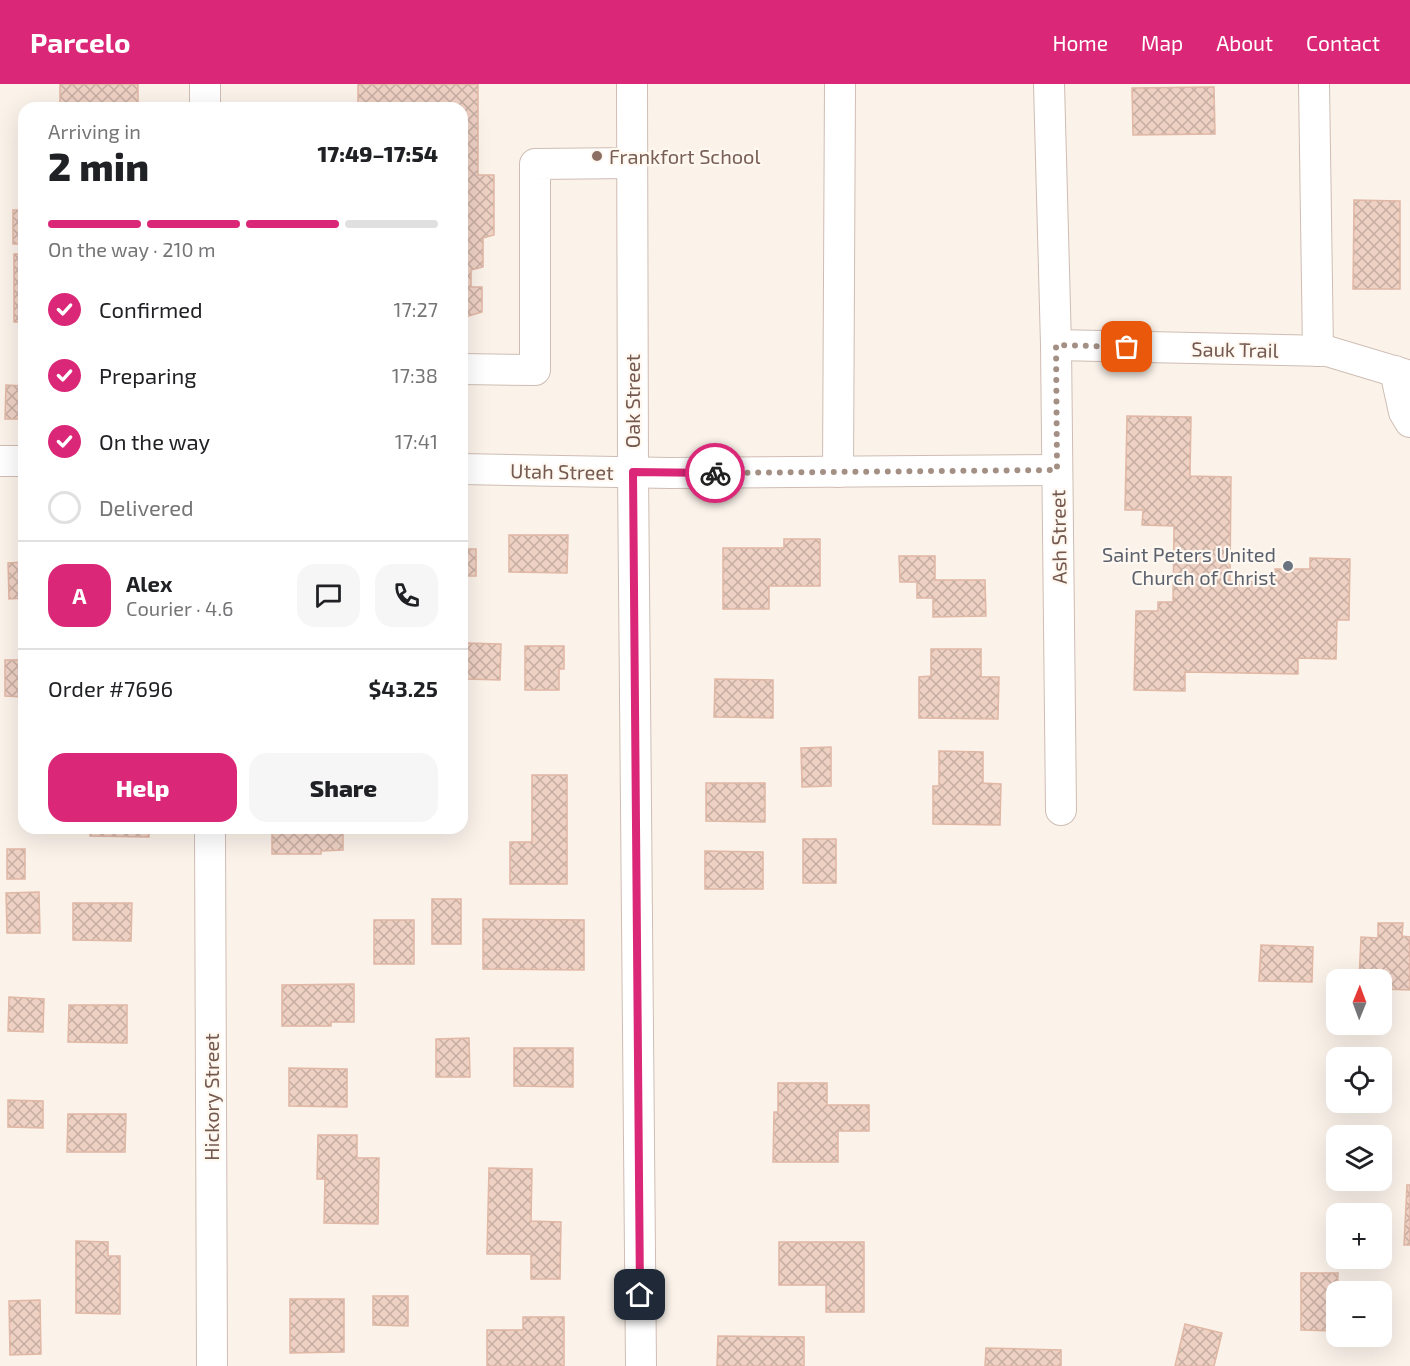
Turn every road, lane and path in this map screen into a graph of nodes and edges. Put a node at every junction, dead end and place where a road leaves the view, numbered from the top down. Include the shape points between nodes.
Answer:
1 (205, 84) edge
2 (632, 84) edge
3 (840, 84) edge
4 (1049, 84) edge
5 (1314, 84) edge
6 (205, 102) edge
7 (632, 163) junction
8 (1056, 345) junction
9 (1318, 351) junction
10 (468, 369) edge
11 (1402, 373) edge
12 (1410, 422) edge
13 (0, 461) edge
14 (18, 461) edge
15 (468, 469) edge
16 (1057, 470) junction
17 (633, 472) junction
18 (838, 472) junction
19 (1061, 810) dead end
20 (210, 834) edge
21 (212, 1366) edge
22 (641, 1366) edge

1 - 6 street
2 - 7 street, Oak Street
3 - 18 street
4 - 8 street, Ash Street
5 - 9 street
7 - 10 street via 535,164 534,370
7 - 17 street, Oak Street
8 - 9 street, Sauk Trail
8 - 16 street, Ash Street
9 - 11 street, Sauk Trail
11 - 12 street via 1404,412
13 - 14 street
15 - 17 street, Utah Street
16 - 18 street, Utah Street
16 - 19 street, Ash Street
17 - 18 street, Utah Street
17 - 22 street, Oak Street
20 - 21 street, Hickory Street

